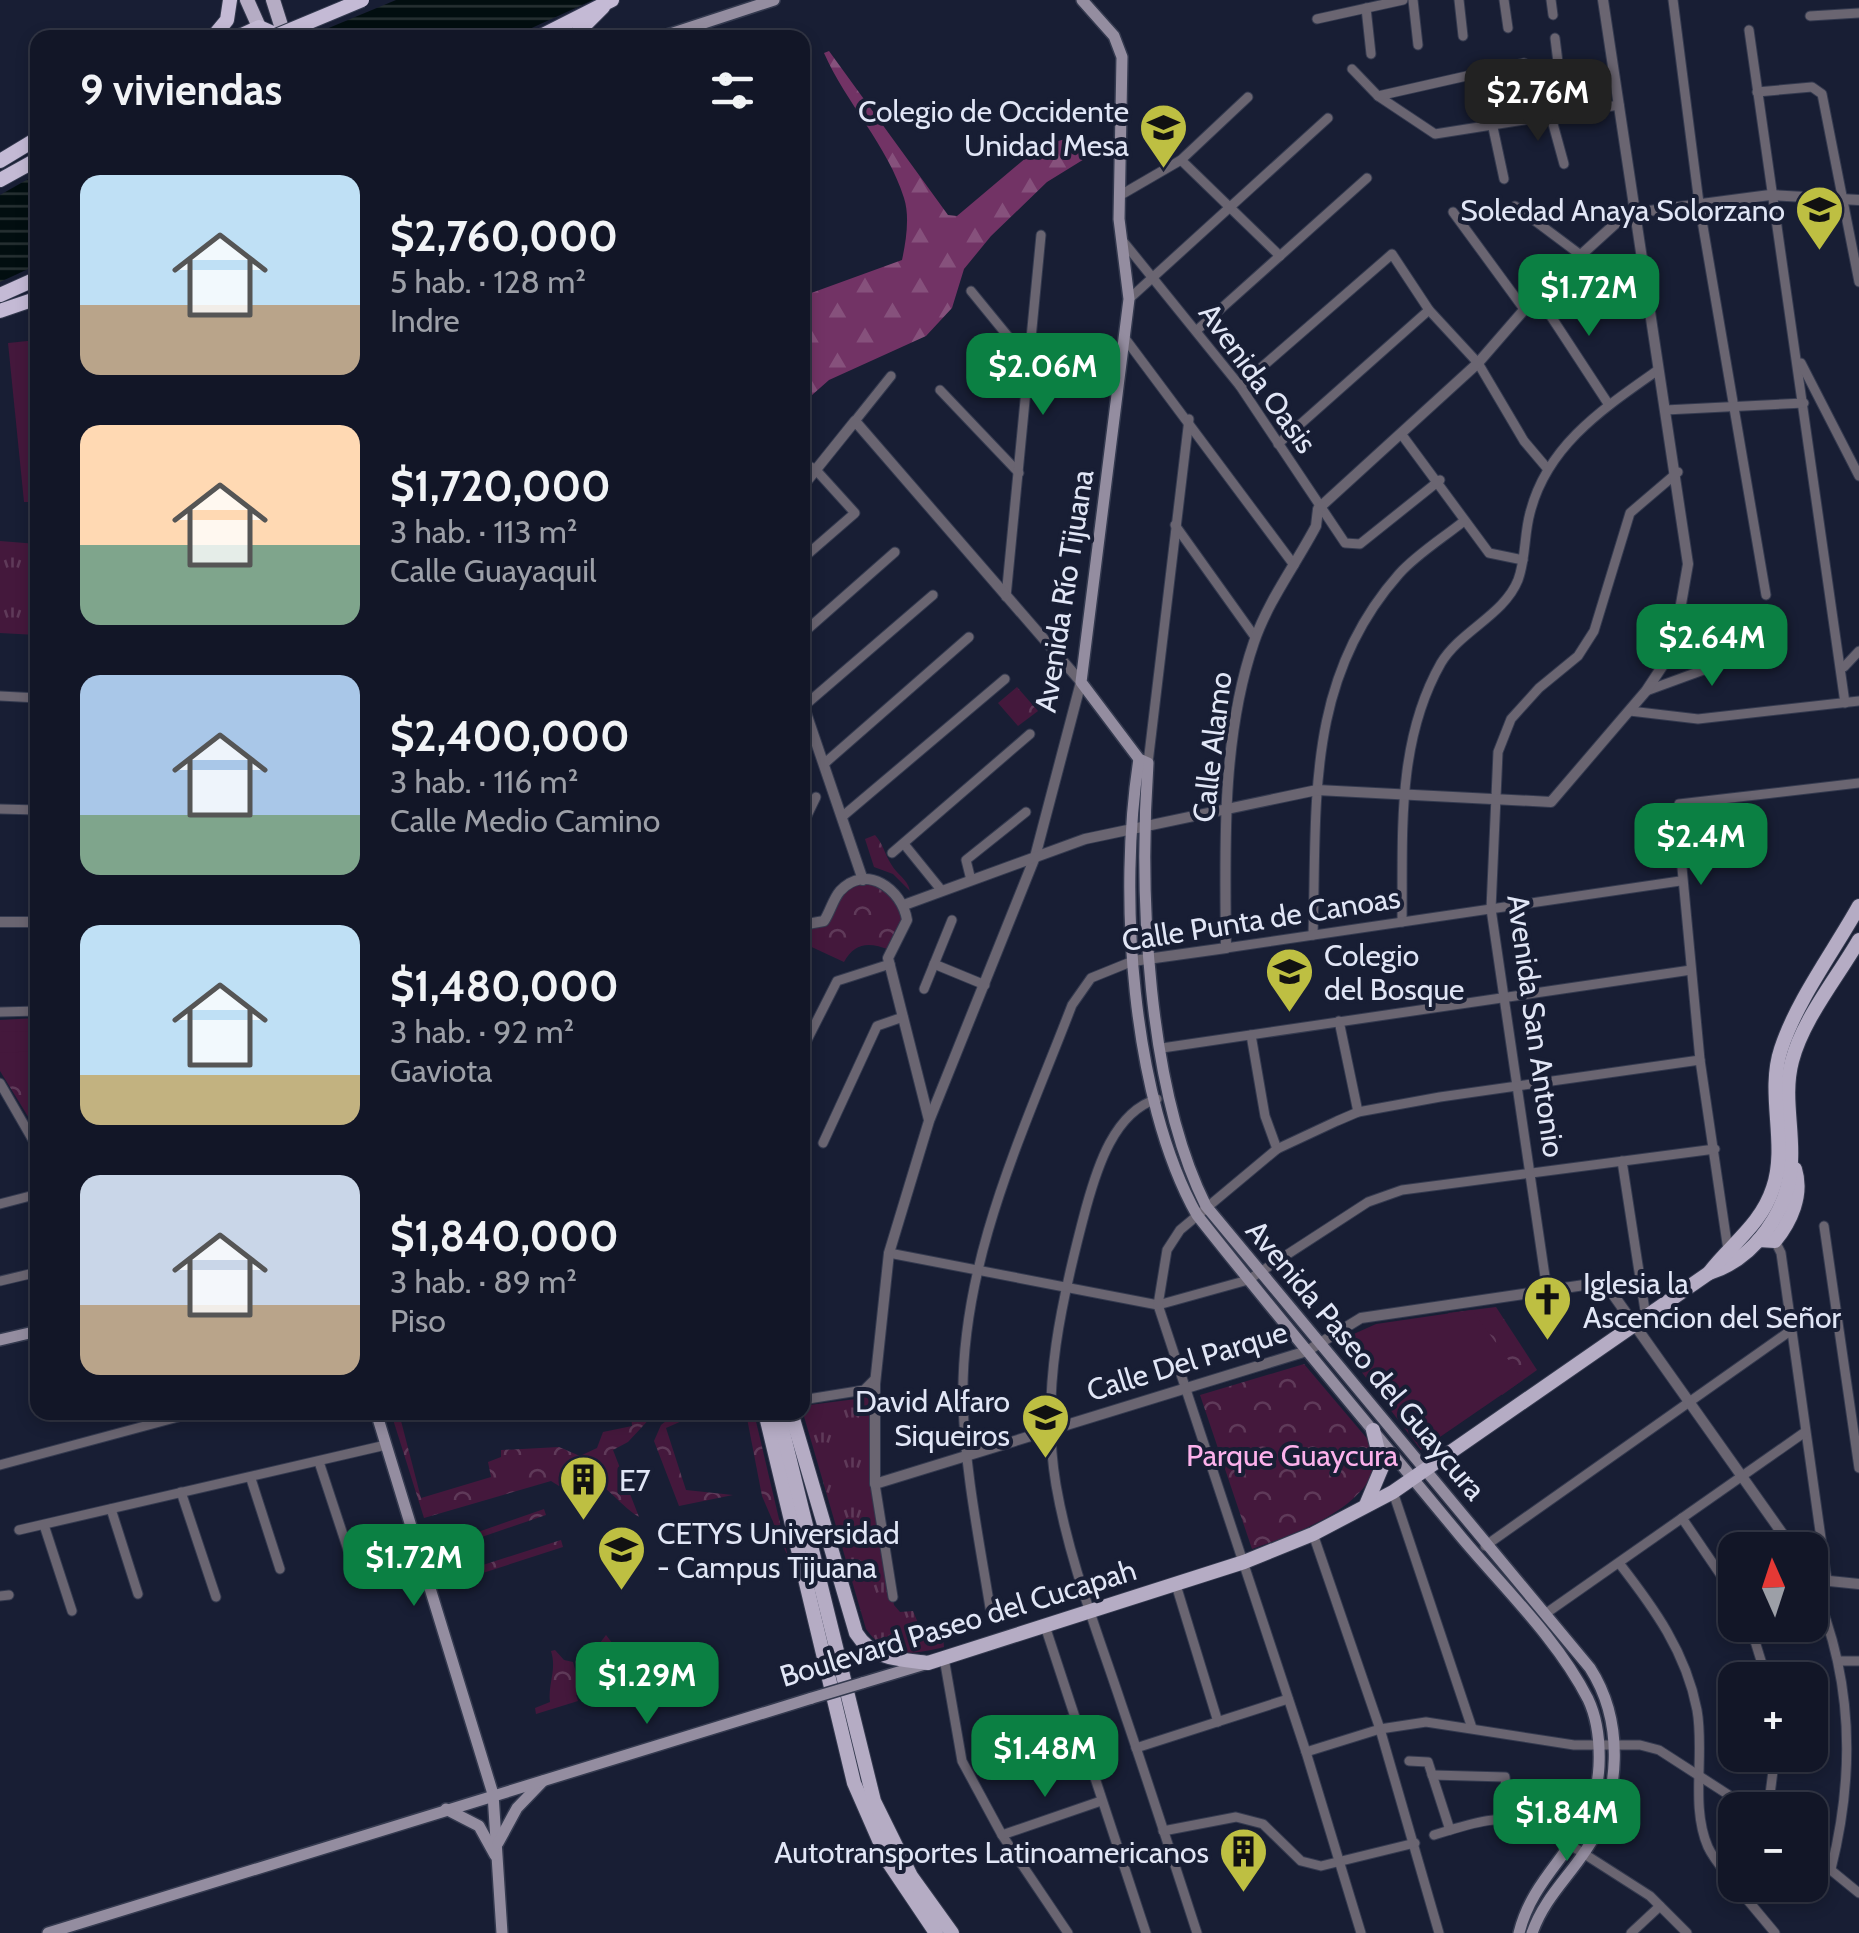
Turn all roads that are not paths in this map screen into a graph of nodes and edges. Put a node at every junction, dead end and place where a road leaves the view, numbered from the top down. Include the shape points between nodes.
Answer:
1 (230, 0) edge
2 (247, 0) edge
3 (273, 0) edge
4 (362, 0) edge
5 (774, 0) edge
6 (1082, 0) edge
7 (1402, 0) edge
8 (1413, 0) edge
9 (1459, 0) edge
10 (1504, 0) edge
11 (1551, 0) edge
12 (1603, 0) edge
13 (1673, 0) edge
14 (609, 2) edge
15 (1366, 8) junction
16 (1859, 13) edge
17 (1552, 15) dead end
18 (1810, 16) dead end
19 (1317, 18) dead end
20 (1508, 28) dead end
21 (219, 30) edge
22 (271, 30) edge
23 (273, 30) edge
24 (279, 30) edge
25 (581, 30) edge
26 (682, 30) edge
27 (1749, 30) dead end
28 (1463, 36) dead end
29 (1555, 38) dead end
30 (1418, 45) dead end
31 (1372, 54) dead end
32 (1524, 64) dead end
33 (1352, 68) dead end
34 (1758, 92) junction
35 (1248, 96) dead end
36 (1378, 96) junction
37 (1619, 105) junction
38 (1564, 111) junction
39 (1550, 113) junction
40 (1328, 118) dead end
41 (1492, 122) junction
42 (30, 143) edge
43 (0, 160) edge
44 (1182, 160) junction
45 (30, 163) edge
46 (1564, 164) dead end
47 (1367, 178) dead end
48 (1504, 179) dead end
49 (0, 180) edge
50 (1770, 195) junction
51 (1120, 196) junction
52 (1844, 199) junction
53 (1859, 200) edge
54 (1700, 203) junction
55 (1232, 204) junction
56 (1515, 206) dead end
57 (1634, 211) junction
58 (1453, 212) dead end
59 (1041, 235) dead end
60 (1121, 238) junction
61 (1578, 253) junction
62 (1280, 256) junction
63 (1858, 274) edge
64 (1150, 278) junction
65 (30, 282) edge
66 (971, 292) dead end
67 (1537, 295) junction
68 (0, 296) edge
69 (1128, 298) junction
70 (30, 301) edge
71 (1524, 309) junction
72 (1429, 310) junction
73 (0, 312) edge
74 (1196, 331) junction
75 (1124, 337) junction
76 (1798, 356) junction
77 (1029, 362) junction
78 (1478, 363) junction
79 (1658, 370) junction
80 (891, 376) dead end
81 (1240, 386) junction
82 (940, 390) dead end
83 (1804, 403) junction
84 (1609, 405) junction
85 (1734, 407) junction
86 (1665, 410) junction
87 (1189, 419) junction
88 (855, 421) junction
89 (1402, 435) junction
90 (1278, 444) junction
91 (810, 467) edge
92 (1546, 467) junction
93 (816, 470) junction
94 (1678, 472) junction
95 (1019, 474) junction
96 (1859, 476) edge
97 (810, 477) edge
98 (1440, 480) junction
99 (1318, 509) junction
100 (1464, 521) junction
101 (1174, 524) junction
102 (810, 552) edge
103 (895, 552) dead end
104 (1523, 560) junction
105 (1294, 565) junction
106 (932, 594) dead end
107 (1766, 596) dead end
108 (1006, 597) junction
109 (810, 627) edge
110 (969, 637) dead end
111 (1255, 637) junction
112 (1859, 651) edge
113 (1772, 657) dead end
114 (1844, 667) junction
115 (1005, 679) dead end
116 (1081, 682) junction
117 (1646, 692) junction
118 (0, 696) edge
119 (30, 698) edge
120 (810, 698) edge
121 (1859, 701) edge
122 (1845, 702) junction
123 (1630, 711) junction
124 (810, 720) edge
125 (1030, 734) dead end
126 (1144, 761) junction
127 (825, 762) junction
128 (1859, 783) edge
129 (1317, 790) junction
130 (1404, 795) junction
131 (816, 796) dead end
132 (1493, 802) junction
133 (1228, 806) junction
134 (0, 809) edge
135 (810, 809) edge
136 (30, 810) edge
137 (1026, 812) dead end
138 (843, 816) junction
139 (1145, 823) junction
140 (1130, 826) junction
141 (904, 844) junction
142 (892, 853) dead end
143 (1035, 856) junction
144 (864, 880) junction
145 (971, 880) junction
146 (1680, 881) junction
147 (942, 891) junction
148 (904, 905) junction
149 (1859, 906) edge
150 (1491, 909) junction
151 (952, 920) dead end
152 (0, 922) edge
153 (30, 922) edge
154 (1402, 922) junction
155 (810, 923) edge
156 (1313, 935) junction
157 (1859, 940) edge
158 (1226, 948) junction
159 (1150, 959) junction
160 (1133, 962) junction
161 (890, 964) junction
162 (934, 964) junction
163 (1691, 970) junction
164 (986, 985) junction
165 (924, 990) dead end
166 (1502, 1001) junction
167 (30, 1010) edge
168 (0, 1012) edge
169 (903, 1017) junction
170 (1340, 1021) junction
171 (810, 1034) edge
172 (1251, 1035) junction
173 (1162, 1048) junction
174 (1700, 1060) junction
175 (0, 1083) edge
176 (1514, 1086) junction
177 (1170, 1097) junction
178 (1154, 1100) junction
179 (1358, 1112) junction
180 (929, 1121) junction
181 (30, 1134) edge
182 (823, 1142) dead end
183 (1277, 1149) junction
184 (1716, 1149) junction
185 (1622, 1161) junction
186 (1530, 1174) junction
187 (30, 1196) edge
188 (0, 1204) edge
189 (1202, 1210) junction
190 (1824, 1226) dead end
191 (1772, 1244) junction
192 (1728, 1252) junction
193 (889, 1253) junction
194 (978, 1270) junction
195 (1262, 1273) junction
196 (1708, 1273) junction
197 (30, 1274) edge
198 (1248, 1280) junction
199 (0, 1281) edge
200 (1064, 1290) junction
201 (1547, 1290) junction
202 (1158, 1305) junction
203 (1640, 1321) junction
204 (1790, 1331) junction
205 (30, 1333) edge
206 (0, 1340) edge
207 (1313, 1347) junction
208 (875, 1379) junction
209 (1187, 1388) junction
210 (810, 1399) edge
211 (1687, 1404) junction
212 (167, 1420) edge
213 (378, 1420) edge
214 (767, 1420) edge
215 (780, 1420) edge
216 (793, 1420) edge
217 (1052, 1429) junction
218 (1373, 1430) junction
219 (1805, 1432) junction
220 (386, 1445) junction
221 (967, 1457) junction
222 (319, 1462) junction
223 (0, 1465) edge
224 (1859, 1468) edge
225 (1418, 1474) junction
226 (1740, 1478) junction
227 (252, 1479) junction
228 (875, 1484) junction
229 (180, 1492) junction
230 (1393, 1492) junction
231 (110, 1508) junction
232 (1364, 1508) junction
233 (1682, 1518) junction
234 (44, 1525) junction
235 (19, 1530) dead end
236 (1780, 1532) edge
237 (1820, 1532) edge
238 (1313, 1534) junction
239 (1487, 1545) junction
240 (1475, 1554) junction
241 (350, 1556) dead end
242 (1244, 1562) junction
243 (1619, 1562) junction
244 (280, 1569) dead end
245 (1718, 1571) edge
246 (1828, 1581) edge
247 (1176, 1584) junction
248 (1859, 1584) edge
249 (138, 1594) dead end
250 (216, 1596) dead end
251 (892, 1596) dead end
252 (72, 1611) dead end
253 (1088, 1611) junction
254 (991, 1614) dead end
255 (1545, 1614) junction
256 (1828, 1622) edge
257 (1046, 1626) junction
258 (944, 1658) junction
259 (1859, 1660) edge
260 (1838, 1661) junction
261 (928, 1663) junction
262 (1288, 1699) junction
263 (1074, 1718) junction
264 (1218, 1722) junction
265 (1380, 1728) junction
266 (1472, 1728) junction
267 (1041, 1729) dead end
268 (1616, 1744) junction
269 (1599, 1746) junction
270 (1136, 1748) junction
271 (1306, 1752) junction
272 (1409, 1762) dead end
273 (1432, 1775) junction
274 (1701, 1777) junction
275 (545, 1779) junction
276 (1724, 1792) edge
277 (492, 1794) junction
278 (1101, 1801) junction
279 (446, 1809) junction
280 (1509, 1818) junction
281 (1450, 1830) junction
282 (1163, 1832) junction
283 (1002, 1835) junction
284 (1434, 1835) dead end
285 (1415, 1843) junction
286 (1579, 1848) junction
287 (497, 1853) junction
288 (1718, 1862) edge
289 (1338, 1865) junction
290 (1828, 1867) edge
291 (1831, 1869) junction
292 (1859, 1893) edge
293 (1749, 1902) edge
294 (1660, 1906) junction
295 (48, 1933) edge
296 (502, 1933) edge
297 (936, 1933) edge
298 (952, 1933) edge
299 (1068, 1933) edge
300 (1146, 1933) edge
301 (1197, 1933) edge
302 (1360, 1933) edge
303 (1439, 1933) edge
304 (1519, 1933) edge
305 (1532, 1933) edge
306 (1631, 1933) edge
307 (1687, 1933) edge
308 (1775, 1933) edge

1 - 21 highway
2 - 22 main road
3 - 23 main road
4 - 24 highway, bridge
5 - 26 main road
6 - 51 main road via 1114,36 1122,57
7 - 15 street
8 - 30 street
9 - 28 street
10 - 20 street
11 - 17 street
12 - 37 street
13 - 54 street
14 - 25 highway
15 - 19 street
15 - 31 street
16 - 18 street
27 - 34 street
29 - 38 street
32 - 36 street
33 - 36 street
34 - 50 street
34 - 52 street via 1812,87 1822,94
35 - 44 street
36 - 41 street via 1435,134
37 - 38 street
37 - 57 street
38 - 39 street
39 - 41 street
39 - 46 street
40 - 55 street
41 - 48 street
42 - 43 highway
44 - 51 street
44 - 55 street
45 - 49 highway
47 - 62 street
50 - 52 street
50 - 54 street
50 - 76 street
51 - 60 main road
52 - 53 street
52 - 63 street
54 - 57 street
54 - 85 street
55 - 62 street
55 - 64 street
56 - 61 street
57 - 61 street
57 - 79 street
58 - 71 street
59 - 77 street
60 - 64 street, Avenida Oasis
60 - 69 main road
61 - 67 street
62 - 74 street
64 - 69 street
64 - 74 street, Avenida Oasis
65 - 68 highway
66 - 77 street
67 - 71 street
67 - 84 street
69 - 75 main road, Avenida Río Tijuana
70 - 73 highway
71 - 78 street
72 - 78 street
72 - 81 street via 1392,254
72 - 90 street
74 - 81 street, Avenida Oasis
75 - 87 street
75 - 116 main road, Avenida Río Tijuana
76 - 83 street
76 - 96 street
77 - 95 street
78 - 89 street
78 - 92 street via 1506,415
79 - 84 street
79 - 86 street
80 - 88 street
81 - 90 street, Avenida Oasis
82 - 95 street
83 - 85 street
83 - 114 street
84 - 92 street
85 - 86 street
85 - 107 street
86 - 94 street
87 - 101 street
87 - 105 street
88 - 93 street
88 - 108 street
89 - 98 street
89 - 99 street
90 - 99 street, Avenida Oasis
91 - 93 street
92 - 104 street via 1528,517
93 - 97 street
93 - 102 street via 855,513
94 - 117 street via 1685,599 1679,635
94 - 132 street, Avenida San Antonio via 1630,513 1601,616 1578,656 1511,719 1498,752
95 - 108 street
98 - 99 street, Avenida Oasis via 1352,546
98 - 100 street
99 - 105 street, Calle Alamo
100 - 104 street via 1489,552
100 - 129 street via 1402,570 1353,638 1319,744
101 - 111 street
101 - 126 street
103 - 109 street
104 - 130 street via 1512,591 1442,663 1413,735
105 - 111 street, Calle Alamo
106 - 120 street
108 - 116 street
110 - 127 street
111 - 133 street, Calle Alamo via 1239,700
112 - 114 street
113 - 117 street via 1728,662
114 - 122 street
115 - 138 street
116 - 126 main road
116 - 143 street, Avenida Río Tijuana
117 - 123 street
118 - 119 street
121 - 122 street
122 - 123 street via 1698,719
123 - 132 street via 1551,802
124 - 127 street
125 - 141 street
126 - 139 main road, Avenida Paseo del Guaycura
126 - 140 main road, Avenida Paseo del Guaycura
127 - 138 street
128 - 146 street via 1680,804
129 - 130 street
129 - 133 street
129 - 156 street
130 - 132 street
130 - 154 street
131 - 135 street
132 - 150 street, Avenida San Antonio
133 - 139 street
133 - 158 street, Calle Alamo
134 - 136 street
137 - 145 street via 966,860
138 - 144 street
139 - 140 street
139 - 159 main road, Avenida Paseo del Guaycura
140 - 143 street
140 - 160 main road, Avenida Paseo del Guaycura
141 - 142 street
141 - 147 street
143 - 145 street
143 - 164 street, Avenida Río Tijuana
144 - 148 street via 890,886
144 - 155 street via 842,889 824,920
145 - 147 street
146 - 150 street, Calle Punta de Canoas
146 - 163 street
147 - 148 street
148 - 161 street via 904,932 888,954
149 - 192 main road via 1781,1050 1774,1187 1752,1227
150 - 154 street, Calle Punta de Canoas
150 - 166 street, Avenida San Antonio
151 - 162 street
152 - 153 street
154 - 156 street, Calle Punta de Canoas
156 - 158 street, Calle Punta de Canoas
157 - 191 main road via 1794,1054 1787,1092 1792,1159
158 - 159 street, Calle Punta de Canoas
159 - 160 street, Calle Punta de Canoas
159 - 173 main road, Avenida Paseo del Guaycura
160 - 178 main road, Avenida Paseo del Guaycura
160 - 194 street, Calle Punta de Canoas via 1091,978 1072,1005 988,1224
161 - 169 street
161 - 171 street via 837,981
162 - 164 street
162 - 165 street
163 - 166 street
163 - 174 street
164 - 180 street, Avenida Río Tijuana
166 - 170 street
166 - 176 street, Avenida San Antonio
167 - 168 street
169 - 180 street
169 - 182 street via 877,1026
170 - 172 street
170 - 179 street
172 - 173 street
172 - 183 street
173 - 177 main road, Avenida Paseo del Guaycura
174 - 176 street
174 - 184 street
175 - 181 street
176 - 179 street
176 - 186 street, Avenida San Antonio
177 - 178 street
177 - 189 main road, Avenida Paseo del Guaycura
178 - 189 main road, Avenida Paseo del Guaycura via 1174,1173
178 - 200 street via 1135,1107 1120,1125 1090,1195
179 - 183 street
180 - 193 street, Avenida Río Tijuana
183 - 189 street
184 - 185 street
184 - 192 street
185 - 186 street
185 - 203 street
186 - 195 street via 1402,1190 1368,1202
186 - 201 street, Avenida San Antonio
187 - 188 street
189 - 195 main road, Avenida Paseo del Guaycura
189 - 198 main road, Avenida Paseo del Guaycura
189 - 202 street via 1168,1250
190 - 224 street
191 - 196 main road
191 - 204 street
192 - 196 main road
193 - 194 street
193 - 208 street, Avenida Río Tijuana
194 - 200 street
194 - 221 street, Calle Punta de Canoas via 963,1399
195 - 198 street
195 - 207 main road, Avenida Paseo del Guaycura
196 - 203 main road, Boulevard Paseo del Cucapah
197 - 199 street
198 - 202 street
198 - 207 main road, Avenida Paseo del Guaycura
200 - 202 street
200 - 217 street
201 - 203 street, Calle Del Parque via 1604,1284
201 - 207 street, Calle Del Parque via 1361,1318
202 - 209 street
203 - 211 street, Calle Del Parque
203 - 225 main road, Boulevard Paseo del Cucapah
204 - 211 street
204 - 219 street
205 - 206 main road
207 - 209 street, Calle Del Parque
207 - 218 main road, Avenida Paseo del Guaycura
207 - 225 main road, Avenida Paseo del Guaycura
208 - 210 street via 864,1390
208 - 228 street, Avenida Río Tijuana
209 - 217 street, Calle Del Parque
209 - 242 street
211 - 226 street, Calle Del Parque
211 - 239 street
212 - 223 street
213 - 220 main road
214 - 297 main road via 858,1794 889,1863
215 - 298 main road via 874,1801 911,1876
216 - 261 main road via 856,1633 876,1654
217 - 221 street, Calle Del Parque
217 - 253 street via 1056,1484
218 - 225 main road, Avenida Paseo del Guaycura
218 - 232 main road via 1382,1467
219 - 226 street
219 - 237 street
220 - 222 street
220 - 277 main road
221 - 228 street, Calle Del Parque
221 - 254 street, Calle Punta de Canoas
222 - 227 street
222 - 241 street
225 - 230 main road, Boulevard Paseo del Cucapah
225 - 239 main road, Avenida Paseo del Guaycura
225 - 240 main road, Avenida Paseo del Guaycura
226 - 233 street
226 - 236 street, Calle Del Parque
227 - 229 street
227 - 244 street
228 - 251 street
229 - 231 street
229 - 250 street
230 - 232 main road, Boulevard Paseo del Cucapah
230 - 266 street
231 - 234 street
231 - 249 street
232 - 238 main road, Boulevard Paseo del Cucapah
233 - 243 street
233 - 245 street
234 - 235 street
234 - 252 street
238 - 242 main road, Boulevard Paseo del Cucapah
238 - 265 street
239 - 240 street
239 - 255 main road, Avenida Paseo del Guaycura
240 - 269 main road, Avenida Paseo del Guaycura via 1578,1682 1594,1712
242 - 247 main road, Boulevard Paseo del Cucapah
242 - 262 street
243 - 255 street
243 - 274 street via 1677,1649 1696,1706
246 - 248 street
247 - 253 main road, Boulevard Paseo del Cucapah
247 - 264 street
253 - 257 main road, Boulevard Paseo del Cucapah
253 - 270 street
255 - 268 main road, Avenida Paseo del Guaycura via 1599,1682
256 - 260 street
257 - 258 main road, Boulevard Paseo del Cucapah
257 - 263 street
258 - 261 main road, Boulevard Paseo del Cucapah
258 - 283 street via 962,1761
259 - 260 street
260 - 291 street via 1849,1764
261 - 275 main road, Boulevard Paseo del Cucapah, bridge
262 - 264 street
262 - 271 street
263 - 267 street
263 - 278 street
264 - 270 street
265 - 266 street via 1426,1722
265 - 271 street
265 - 285 street
266 - 269 street
268 - 269 street
268 - 274 street via 1659,1750
268 - 286 main road, Avenida Paseo del Guaycura via 1606,1802
269 - 286 main road, Avenida Paseo del Guaycura
270 - 282 street
271 - 289 street
272 - 273 street via 1426,1760
273 - 280 street via 1505,1777
273 - 281 street
274 - 276 street
274 - 288 street via 1700,1820
275 - 277 main road, Boulevard Paseo del Cucapah
275 - 287 main road via 517,1808
277 - 279 main road, Boulevard Paseo del Cucapah
277 - 287 main road
278 - 283 street
278 - 300 street
279 - 287 main road via 479,1826
279 - 295 main road, Boulevard Paseo del Cucapah
280 - 281 street
280 - 286 street via 1536,1823
281 - 284 street
282 - 289 street via 1236,1817 1263,1824 1301,1861
282 - 301 street
283 - 299 street
285 - 289 street
285 - 303 street
286 - 294 street
286 - 304 main road, Avenida Paseo del Guaycura via 1537,1888
286 - 305 main road, Avenida Paseo del Guaycura
287 - 296 main road
289 - 302 street
290 - 291 street
291 - 292 street
293 - 308 street
294 - 306 street
294 - 307 street

